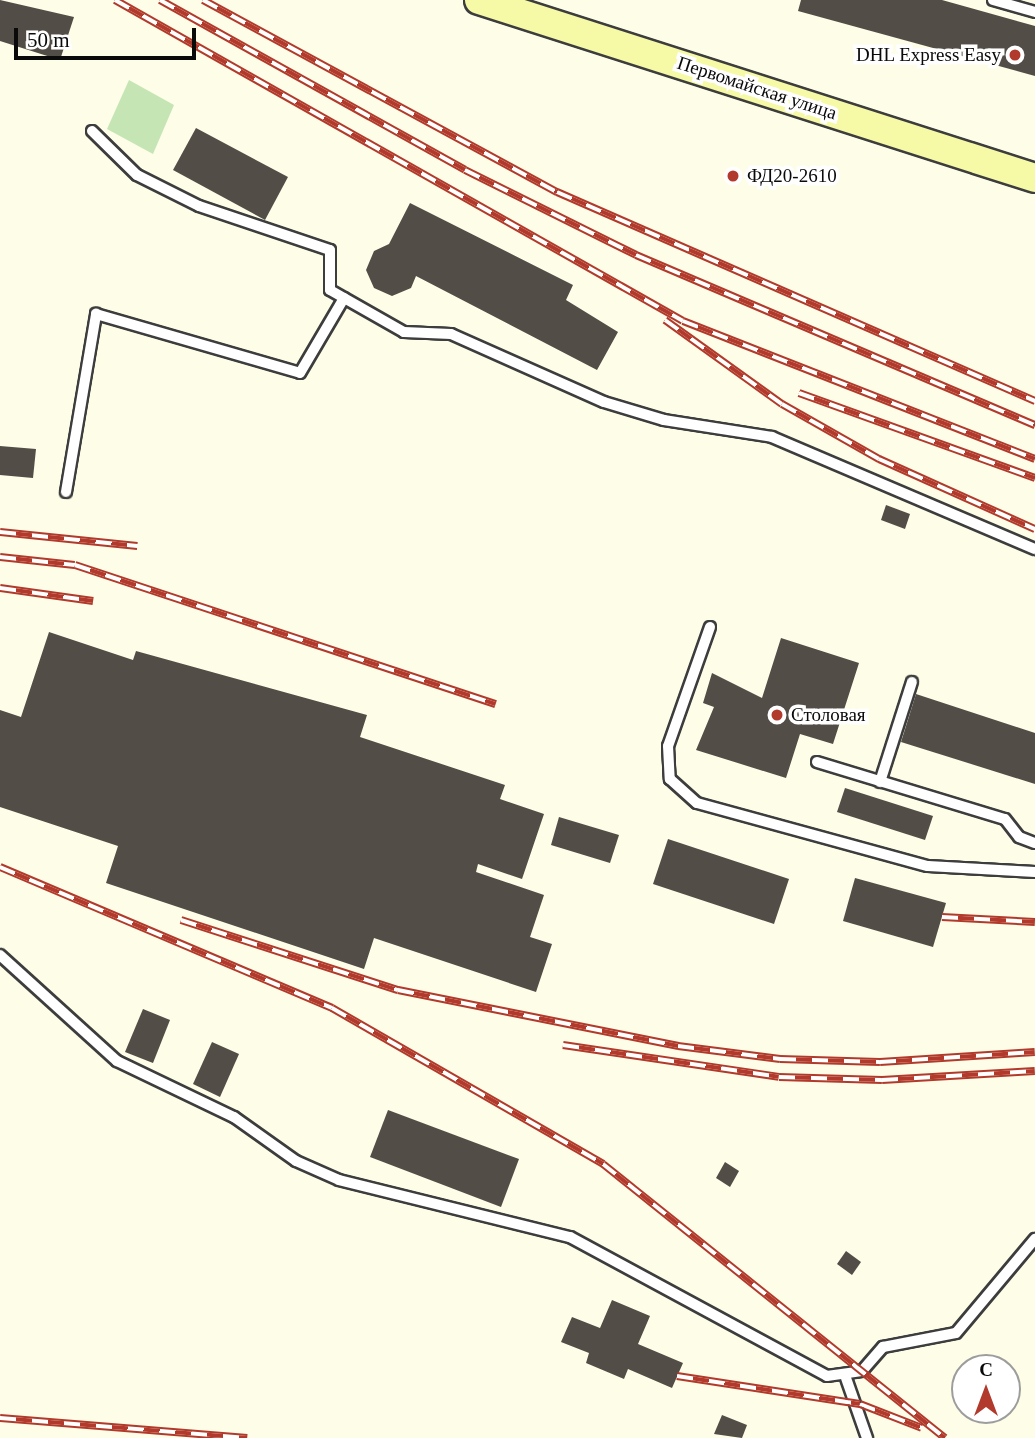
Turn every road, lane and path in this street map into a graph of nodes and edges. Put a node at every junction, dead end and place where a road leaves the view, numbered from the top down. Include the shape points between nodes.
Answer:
1 (479, 0) edge
2 (993, 0) edge
3 (1035, 12) edge
4 (93, 131) dead end
5 (1035, 178) edge
6 (344, 298) junction
7 (66, 492) dead end
8 (1035, 549) edge
9 (710, 627) dead end
10 (912, 682) dead end
11 (817, 762) dead end
12 (880, 782) junction
13 (1035, 843) edge
14 (1035, 872) edge
15 (0, 955) edge
16 (1035, 1239) edge
17 (846, 1378) junction
18 (867, 1438) edge

1 - 5 main road, Первомайская улица
2 - 3 lane
4 - 6 lane via 137,175 330,250 330,290
6 - 7 lane via 300,373 96,314
6 - 8 lane via 404,332 451,334 604,402 664,420 772,437
9 - 14 lane via 667,746 670,779 697,803 928,866
10 - 12 lane
11 - 12 lane
12 - 13 lane via 1005,819 1019,837
15 - 17 lane via 117,1061 234,1117 296,1161 339,1180 570,1237 827,1376
16 - 17 lane via 962,1328 883,1347
17 - 18 lane

